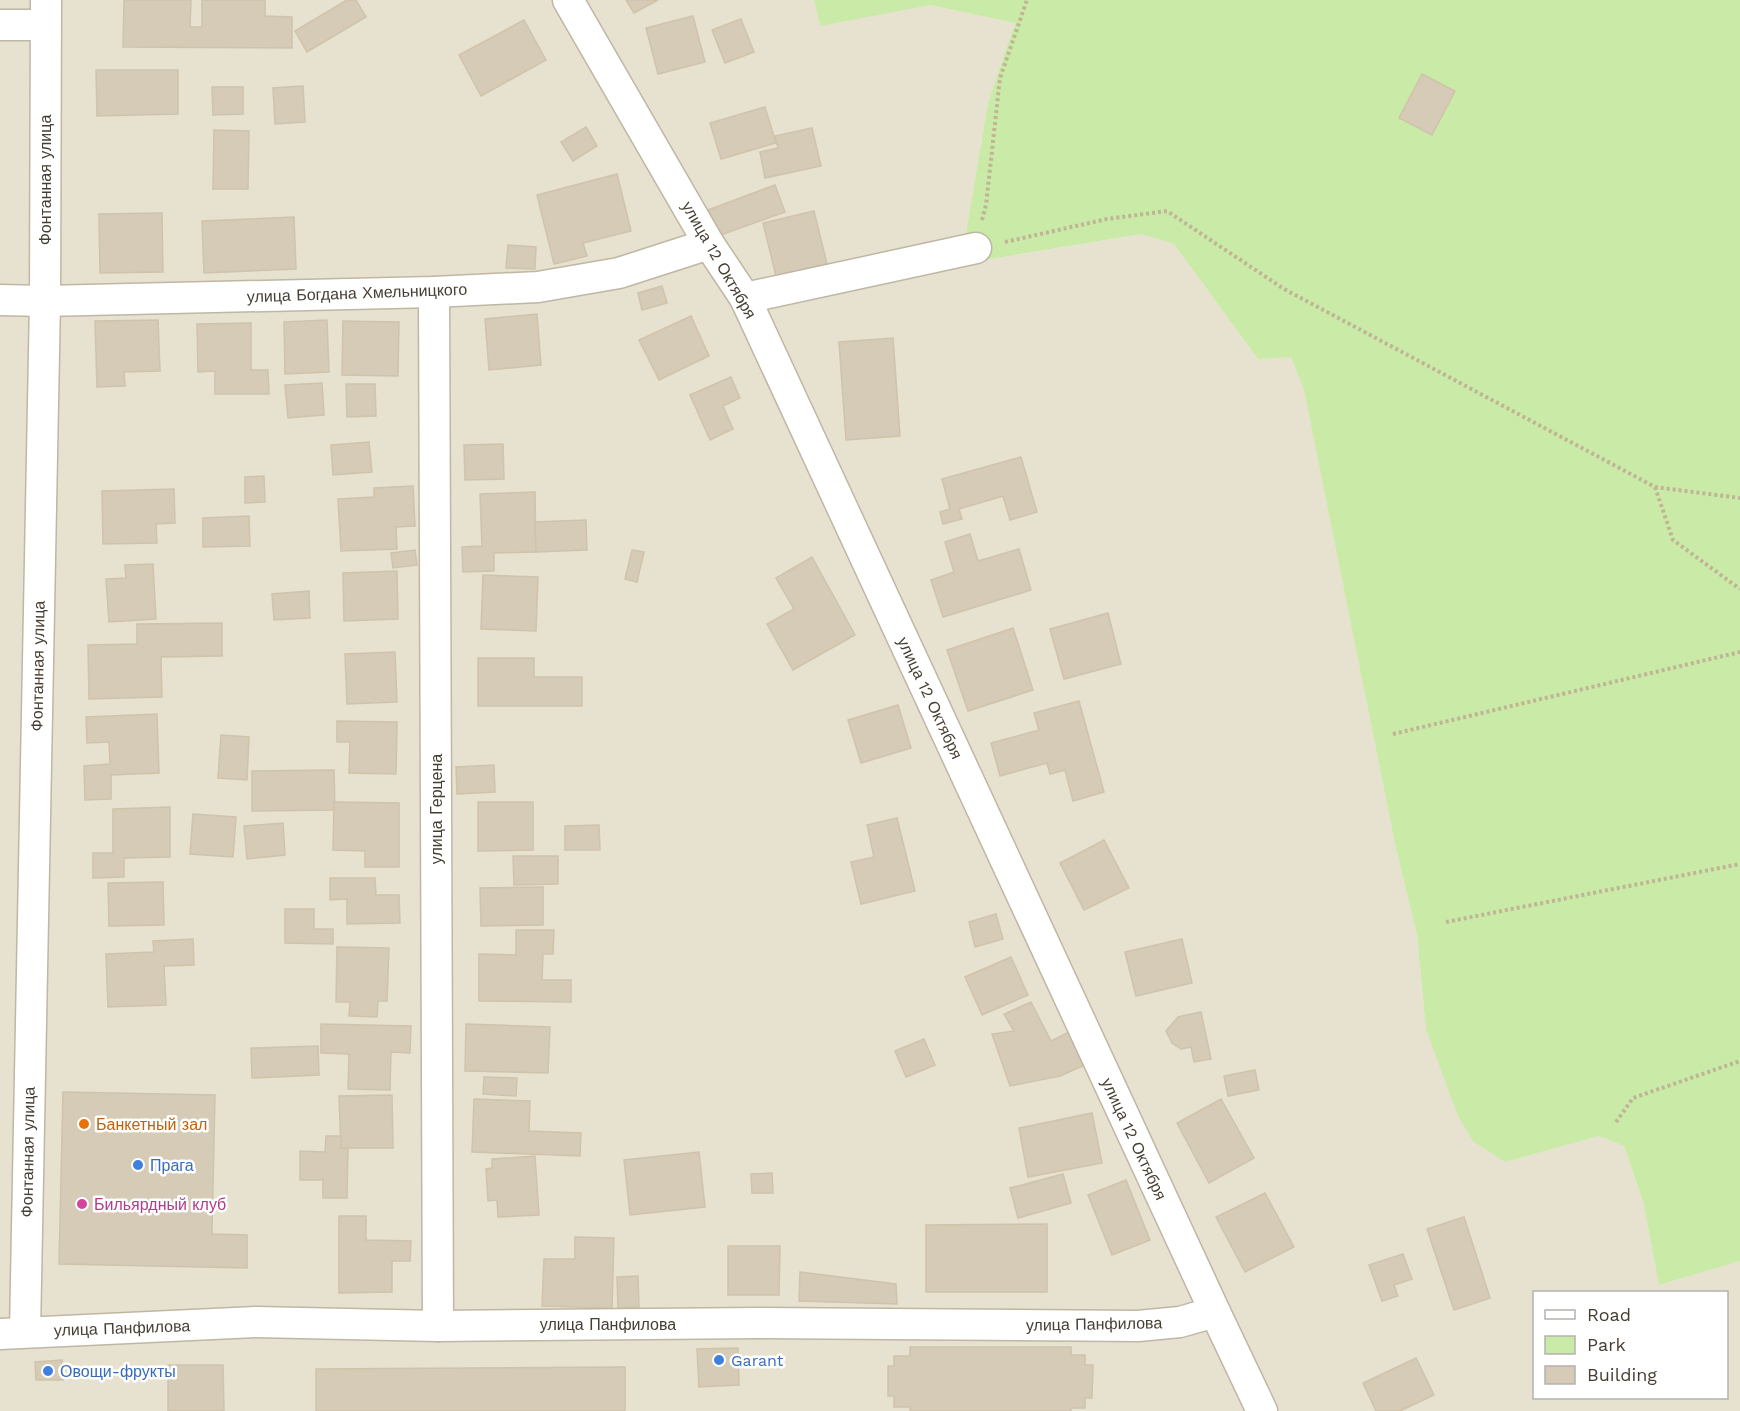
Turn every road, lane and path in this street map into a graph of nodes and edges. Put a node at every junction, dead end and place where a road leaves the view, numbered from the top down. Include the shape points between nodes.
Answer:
1 (568, 0) edge
2 (1028, 0) edge
3 (45, 13) edge
4 (0, 25) edge
5 (709, 244) junction
6 (976, 248) junction
7 (434, 292) junction
8 (744, 298) junction
9 (0, 300) edge
10 (45, 301) junction
11 (1655, 487) junction
12 (1740, 498) edge
13 (1740, 589) edge
14 (1740, 652) edge
15 (1393, 734) dead end
16 (1740, 864) edge
17 (1446, 922) dead end
18 (1740, 1061) edge
19 (1616, 1122) dead end
20 (1215, 1312) junction
21 (438, 1326) junction
22 (13, 1333) edge
23 (1263, 1411) edge

1 - 5 street, улица 12 Октября
2 - 6 path via 1000,78 986,205
3 - 4 street
3 - 10 street, Фонтанная улица
5 - 7 street, улица Богдана Хмельницкого via 619,273 538,287
5 - 8 street, улица 12 Октября
6 - 8 street
6 - 11 path via 1107,219 1167,211 1284,289
7 - 10 street, улица Богдана Хмельницкого
7 - 21 street, улица Герцена
8 - 20 street, улица 12 Октября
9 - 10 street, улица Богдана Хмельницкого
10 - 22 street, Фонтанная улица
11 - 12 path
11 - 13 path via 1673,540
14 - 15 path
16 - 17 path
18 - 19 path via 1633,1098
20 - 21 street, улица Панфилова via 1180,1322 1138,1326
20 - 23 street, улица 12 Октября
21 - 22 street, улица Панфилова via 256,1323

